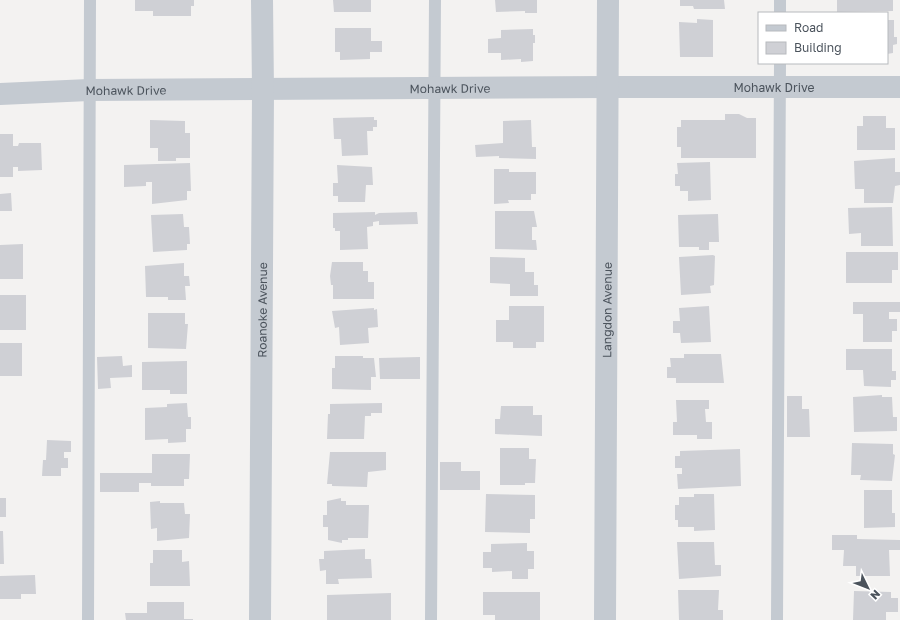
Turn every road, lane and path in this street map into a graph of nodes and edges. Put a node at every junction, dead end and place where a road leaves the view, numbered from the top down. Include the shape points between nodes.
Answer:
1 (90, 0) edge
2 (262, 0) edge
3 (435, 0) edge
4 (608, 0) edge
5 (780, 0) edge
6 (780, 12) edge
7 (780, 64) edge
8 (608, 87) junction
9 (780, 87) junction
10 (900, 87) edge
11 (434, 88) junction
12 (89, 90) junction
13 (263, 90) junction
14 (0, 94) edge
15 (88, 620) edge
16 (260, 620) edge
17 (431, 620) edge
18 (605, 620) edge
19 (777, 620) edge

1 - 12 lane
2 - 13 street, Roanoke Avenue
3 - 11 lane
4 - 8 street, Langdon Avenue
5 - 6 lane
7 - 9 lane
8 - 9 street, Mohawk Drive
8 - 11 street, Mohawk Drive
8 - 18 street, Langdon Avenue
9 - 10 street, Mohawk Drive
9 - 19 lane
11 - 13 street, Mohawk Drive
11 - 17 lane
12 - 13 street, Mohawk Drive
12 - 14 street, Mohawk Drive
12 - 15 lane
13 - 16 street, Roanoke Avenue

